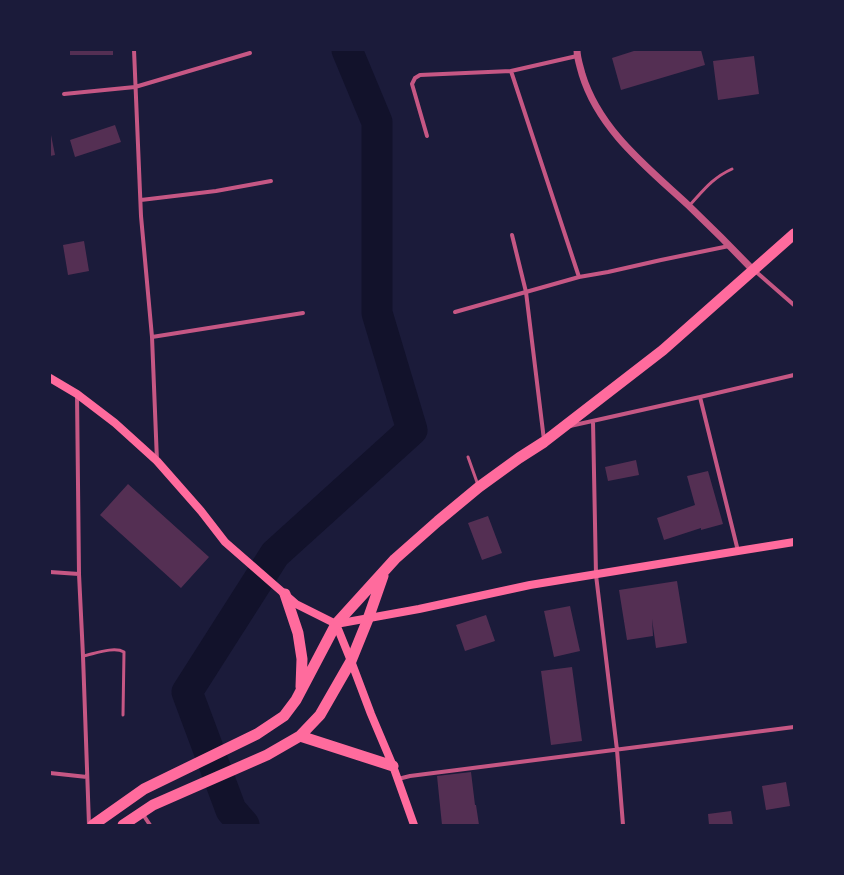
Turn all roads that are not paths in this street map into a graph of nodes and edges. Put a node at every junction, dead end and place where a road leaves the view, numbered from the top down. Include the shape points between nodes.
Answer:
1 (134, 50) edge
2 (250, 53) dead end
3 (577, 53) edge
4 (511, 71) junction
5 (135, 87) junction
6 (64, 94) dead end
7 (427, 136) dead end
8 (732, 169) dead end
9 (271, 181) dead end
10 (141, 200) junction
11 (688, 206) junction
12 (794, 234) edge
13 (512, 235) dead end
14 (729, 246) junction
15 (753, 270) junction
16 (579, 277) junction
17 (526, 292) junction
18 (794, 305) edge
19 (455, 312) dead end
20 (303, 313) dead end
21 (152, 337) junction
22 (794, 375) edge
23 (50, 378) edge
24 (77, 394) junction
25 (700, 397) junction
26 (593, 421) junction
27 (562, 428) junction
28 (544, 442) junction
29 (468, 457) dead end
30 (157, 461) junction
31 (479, 487) junction
32 (794, 542) edge
33 (738, 551) junction
34 (384, 571) junction
35 (50, 572) edge
36 (79, 574) junction
37 (596, 575) junction
38 (285, 594) junction
39 (368, 619) junction
40 (336, 624) junction
41 (83, 656) junction
42 (351, 661) junction
43 (301, 690) junction
44 (123, 715) dead end
45 (794, 727) edge
46 (300, 736) junction
47 (617, 750) junction
48 (393, 766) junction
49 (50, 773) edge
50 (87, 777) junction
51 (398, 779) junction
52 (142, 813) junction
53 (89, 825) edge
54 (93, 825) edge
55 (123, 825) edge
56 (150, 825) edge
57 (414, 825) edge
58 (623, 825) edge

1 - 5 street
2 - 5 street
3 - 4 street
3 - 11 street via 586,86 599,112 616,136
4 - 7 street via 420,75 414,78 412,84
4 - 16 street
5 - 6 street
5 - 10 street
8 - 11 lane via 710,183
9 - 10 street
10 - 21 street
11 - 14 street
12 - 15 highway
13 - 17 street
14 - 15 street
14 - 16 street
15 - 18 street
15 - 27 highway via 663,350
16 - 17 street
17 - 19 street
17 - 28 street
20 - 21 street
21 - 30 street
22 - 25 street
23 - 24 main road
24 - 30 main road via 115,423
24 - 36 street
25 - 26 street
25 - 33 street
26 - 27 street
26 - 37 street
27 - 28 highway
28 - 31 highway
29 - 31 lane
30 - 38 main road via 225,542
31 - 34 highway
32 - 33 main road
33 - 37 main road
34 - 39 highway
34 - 40 highway
35 - 36 street
36 - 41 street
37 - 39 main road
37 - 47 street
38 - 40 main road via 296,604
38 - 43 highway via 298,633 302,659
39 - 40 main road
39 - 42 highway
40 - 42 main road
40 - 43 highway
41 - 44 lane via 114,649 124,652
41 - 50 street
42 - 46 highway via 320,714
42 - 48 main road
43 - 54 highway via 284,716 257,734 144,789
45 - 47 street
46 - 48 highway
46 - 52 highway via 267,755 153,805
47 - 51 street
47 - 58 street
48 - 51 main road
49 - 50 street
50 - 53 street
51 - 57 main road
52 - 55 highway
52 - 56 street

